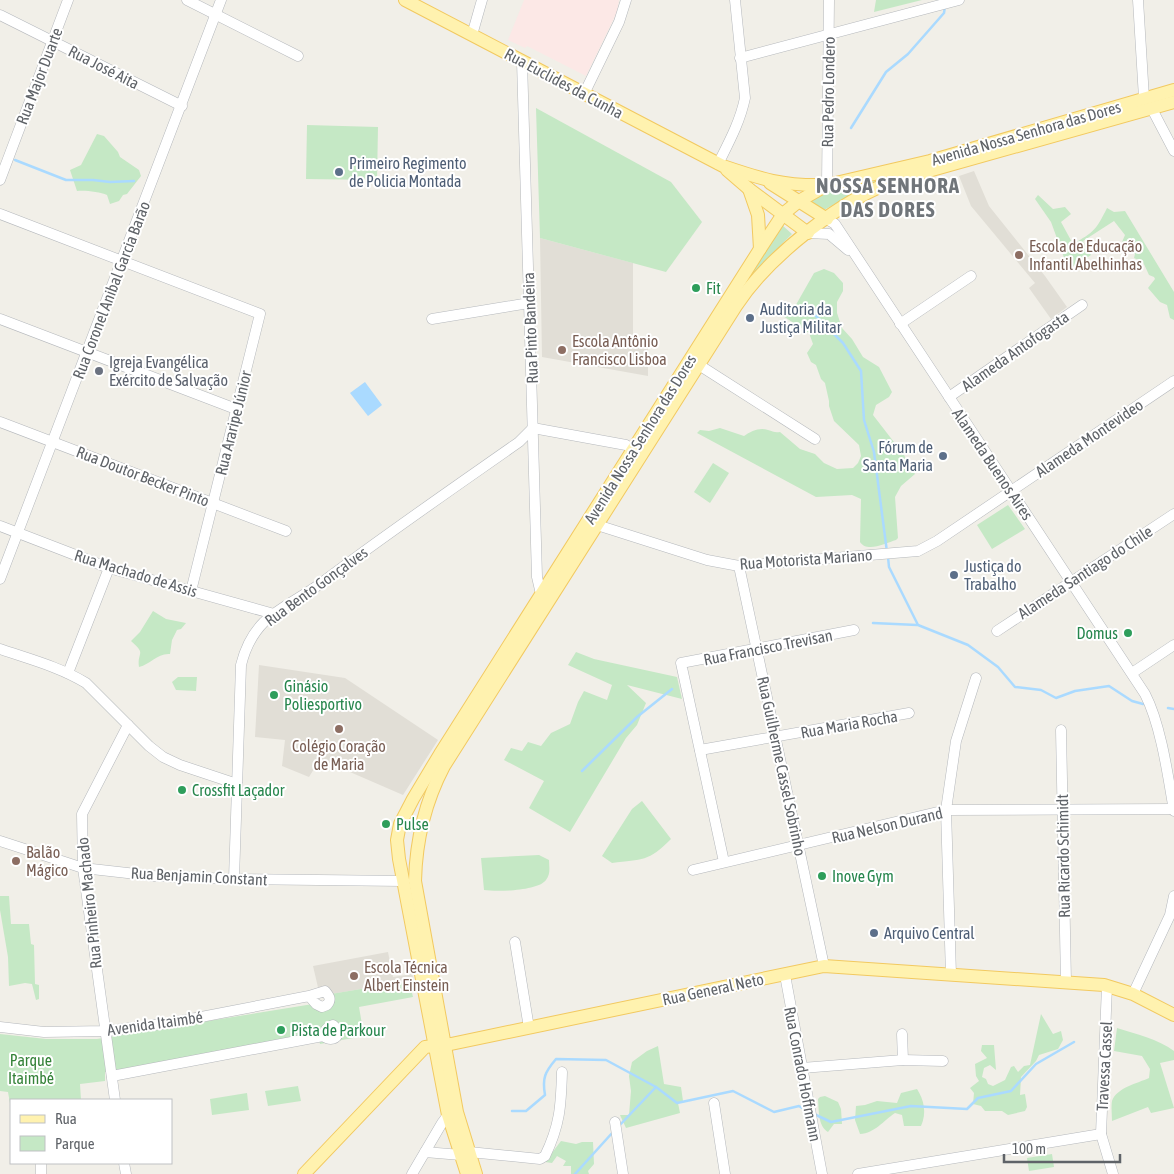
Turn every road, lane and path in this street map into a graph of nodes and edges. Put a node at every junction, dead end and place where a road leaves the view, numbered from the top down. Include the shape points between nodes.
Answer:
1 (68, 0) edge
2 (187, 0) edge
3 (221, 0) edge
4 (405, 0) edge
5 (482, 0) edge
6 (626, 0) edge
7 (735, 0) edge
8 (829, 0) edge
9 (959, 0) edge
10 (1138, 0) edge
11 (216, 14) junction
12 (0, 15) edge
13 (472, 35) junction
14 (829, 35) junction
15 (52, 41) junction
16 (298, 56) dead end
17 (740, 58) junction
18 (522, 61) junction
19 (1174, 90) edge
20 (584, 94) junction
21 (1174, 102) edge
22 (1148, 104) junction
23 (182, 106) junction
24 (1174, 151) edge
25 (720, 165) junction
26 (0, 180) edge
27 (766, 181) junction
28 (827, 185) junction
29 (749, 189) junction
30 (799, 202) junction
31 (0, 214) edge
32 (783, 214) junction
33 (827, 219) junction
34 (808, 233) junction
35 (760, 249) junction
36 (855, 256) junction
37 (122, 261) junction
38 (972, 276) dead end
39 (529, 303) junction
40 (1082, 305) dead end
41 (0, 318) edge
42 (432, 320) dead end
43 (900, 324) junction
44 (87, 352) junction
45 (699, 365) junction
46 (1174, 380) edge
47 (948, 397) junction
48 (236, 409) junction
49 (0, 422) edge
50 (533, 428) junction
51 (815, 439) dead end
52 (52, 442) junction
53 (638, 452) junction
54 (1011, 491) junction
55 (213, 503) junction
56 (1174, 514) edge
57 (0, 526) edge
58 (597, 526) junction
59 (286, 531) dead end
60 (17, 533) junction
61 (900, 552) joint
62 (739, 566) junction
63 (109, 568) junction
64 (0, 579) edge
65 (1071, 582) junction
66 (191, 591) junction
67 (546, 596) junction
68 (274, 614) junction
69 (854, 630) dead end
70 (997, 631) dead end
71 (1174, 645) edge
72 (757, 648) junction
73 (0, 649) edge
74 (68, 673) junction
75 (1132, 673) junction
76 (976, 678) dead end
77 (909, 713) dead end
78 (128, 725) junction
79 (1061, 730) dead end
80 (775, 737) junction
81 (700, 750) junction
82 (237, 784) junction
83 (946, 810) junction
84 (1062, 810) junction
85 (1174, 810) edge
86 (400, 824) junction
87 (420, 833) junction
88 (0, 841) edge
89 (798, 845) junction
90 (724, 862) junction
91 (83, 868) junction
92 (693, 870) dead end
93 (234, 879) junction
94 (403, 881) junction
95 (1174, 896) edge
96 (515, 942) dead end
97 (824, 966) junction
98 (784, 974) junction
99 (951, 975) junction
100 (1066, 982) junction
101 (1107, 986) junction
102 (1133, 994) junction
103 (309, 996) dead end
104 (1174, 1015) edge
105 (0, 1027) edge
106 (529, 1028) junction
107 (106, 1031) junction
108 (902, 1034) dead end
109 (323, 1036) dead end
110 (439, 1045) junction
111 (903, 1060) junction
112 (943, 1061) dead end
113 (802, 1068) junction
114 (562, 1072) dead end
115 (112, 1076) junction
116 (115, 1099) edge
117 (714, 1104) dead end
118 (448, 1115) junction
119 (615, 1122) dead end
120 (1101, 1134) junction
121 (425, 1152) junction
122 (465, 1154) junction
123 (917, 1169) edge
124 (304, 1174) edge
125 (412, 1174) edge
126 (467, 1174) edge
127 (476, 1174) edge
128 (623, 1174) edge
129 (725, 1174) edge
130 (822, 1174) edge
131 (858, 1174) edge
132 (1113, 1174) edge

1 - 15 street, Rua Major Duarte
2 - 11 street
3 - 11 street, Rua Coronel Anibal Garcia Barão
4 - 13 main road, Rua Euclides da Cunha
5 - 13 street
6 - 20 street via 619,22
7 - 17 street
8 - 14 street, Rua Pedro Londero
9 - 14 street
10 - 22 street
11 - 16 street
11 - 23 street, Rua Coronel Anibal Garcia Barão
12 - 15 street, Rua José Aita
13 - 18 main road, Rua Euclides da Cunha
14 - 17 street
14 - 28 street, Rua Pedro Londero
15 - 23 street, Rua José Aita
15 - 26 street, Rua Major Duarte
17 - 25 street via 745,86 742,111
18 - 20 main road, Rua Euclides da Cunha
18 - 39 street, Rua Pinto Bandeira
19 - 22 main road, Avenida Nossa Senhora das Dores
20 - 25 main road, Rua Euclides da Cunha
21 - 22 main road, Avenida Nossa Senhora das Dores
22 - 24 street
22 - 28 main road, Avenida Nossa Senhora das Dores
22 - 33 main road, Avenida Nossa Senhora das Dores via 900,179 867,192
23 - 37 street, Rua Coronel Anibal Garcia Barão
25 - 27 main road, Rua Euclides da Cunha
25 - 29 main road, Rua Euclides da Cunha
27 - 28 main road, Rua Euclides da Cunha
27 - 30 main road, Rua Euclides da Cunha
28 - 30 main road, Avenida Nossa Senhora das Dores
29 - 32 main road, Rua Euclides da Cunha
29 - 35 main road via 758,215
30 - 32 main road, Avenida Nossa Senhora das Dores
30 - 33 main road, Rua Euclides da Cunha
31 - 37 street
32 - 34 main road, Rua Euclides da Cunha
32 - 35 main road, Avenida Nossa Senhora das Dores
33 - 34 main road, Avenida Nossa Senhora das Dores
33 - 36 street, Alameda Buenos Aires via 836,224
34 - 36 street, Alameda Buenos Aires via 829,234
34 - 45 main road, Avenida Nossa Senhora das Dores via 767,268 745,294
35 - 53 main road, Avenida Nossa Senhora das Dores
36 - 43 street, Alameda Buenos Aires
37 - 44 street, Rua Coronel Anibal Garcia Barão
37 - 48 street, Rua Araripe Júnior via 260,314
38 - 43 street
39 - 42 street
39 - 50 street, Rua Pinto Bandeira
40 - 47 street, Alameda Antofogasta
41 - 44 street
43 - 47 street, Alameda Buenos Aires
44 - 48 street
44 - 52 street, Rua Coronel Anibal Garcia Barão
45 - 51 street
45 - 53 main road, Avenida Nossa Senhora das Dores
46 - 54 street, Alameda Montevideo
47 - 54 street, Alameda Buenos Aires
48 - 55 street, Rua Araripe Júnior
49 - 52 street, Rua Doutor Becker Pinto
50 - 53 street via 626,445
50 - 67 street, Rua Pinto Bandeira via 536,577
50 - 68 street, Rua Bento Gonçalves via 519,442
52 - 55 street, Rua Doutor Becker Pinto
52 - 60 street, Rua Coronel Anibal Garcia Barão
53 - 58 main road, Avenida Nossa Senhora das Dores
53 - 67 main road, Avenida Nossa Senhora das Dores
54 - 61 street, Alameda Montevideo via 925,548
54 - 65 street, Alameda Buenos Aires
55 - 59 street, Rua Doutor Becker Pinto
55 - 66 street, Rua Araripe Júnior
56 - 65 street, Alameda Santiago do Chile
57 - 60 street, Rua Machado de Assis
58 - 62 street, Rua Motorista Mariano via 707,560
58 - 67 main road, Avenida Nossa Senhora das Dores
60 - 63 street, Rua Machado de Assis
60 - 64 street, Rua Coronel Anibal Garcia Barão
61 - 62 street, Rua Motorista Mariano
62 - 72 street, Rua Guilherme Cassel Sobrinho
63 - 66 street, Rua Machado de Assis
63 - 74 street
65 - 70 street, Alameda Santiago do Chile
65 - 75 street, Alameda Buenos Aires
66 - 68 street, Rua Machado de Assis
67 - 86 main road, Avenida Nossa Senhora das Dores via 440,754
67 - 87 main road, Avenida Nossa Senhora das Dores via 444,766 430,797
68 - 82 street, Rua Bento Gonçalves via 257,630 241,665
69 - 72 street, Rua Francisco Trevisan
71 - 75 street
72 - 80 street, Rua Guilherme Cassel Sobrinho
72 - 81 street, Rua Francisco Trevisan via 681,663
73 - 74 street
74 - 78 street via 86,683
75 - 85 street, Alameda Buenos Aires via 1151,706
76 - 83 street via 956,741
77 - 80 street, Rua Maria Rocha
78 - 82 street via 163,757
78 - 91 street, Rua Pinheiro Machado via 82,814
79 - 84 street, Rua Ricardo Schimidt
80 - 81 street, Rua Maria Rocha
80 - 89 street, Rua Guilherme Cassel Sobrinho
81 - 90 street
82 - 93 street, Rua Bento Gonçalves
83 - 84 street, Rua Nelson Durand
83 - 89 street, Rua Nelson Durand
83 - 99 street
84 - 85 street, Rua Nelson Durand
84 - 100 street, Rua Ricardo Schimidt
86 - 87 main road
86 - 94 main road, Avenida Nossa Senhora das Dores via 397,840
87 - 110 main road, Avenida Nossa Senhora das Dores via 415,882
88 - 91 street, Rua Benjamin Constant
89 - 90 street, Rua Nelson Durand
89 - 97 street, Rua Guilherme Cassel Sobrinho
90 - 92 street, Rua Nelson Durand
91 - 93 street, Rua Benjamin Constant via 154,876
91 - 107 street, Rua Pinheiro Machado
93 - 94 street, Rua Benjamin Constant
94 - 110 main road, Avenida Nossa Senhora das Dores
95 - 102 street via 1170,915
96 - 106 street
97 - 98 main road, Rua General Neto
97 - 99 main road, Rua General Neto
98 - 106 main road, Rua General Neto
98 - 113 street, Rua Conrado Hoffmann
99 - 100 main road, Rua General Neto
100 - 101 main road, Rua General Neto
101 - 102 main road, Rua General Neto
101 - 120 street, Travessa Cassel
102 - 104 main road, Rua General Neto
103 - 107 street, Avenida Itaimbé via 170,1023
105 - 107 street, Avenida Itaimbé via 44,1032
106 - 110 main road, Rua General Neto
107 - 115 street, Rua Pinheiro Machado
108 - 111 street
109 - 115 street
110 - 118 main road
110 - 122 main road
110 - 124 main road, Rua General Neto via 425,1047
111 - 112 street
111 - 113 street
113 - 130 street, Rua Conrado Hoffmann
114 - 122 street via 560,1115 546,1156 540,1159
115 - 116 street
117 - 129 street
118 - 121 street
118 - 122 main road
119 - 128 street
120 - 123 street
120 - 132 street, Travessa Cassel
121 - 122 street
121 - 125 street
122 - 126 main road
122 - 127 main road
123 - 131 street

